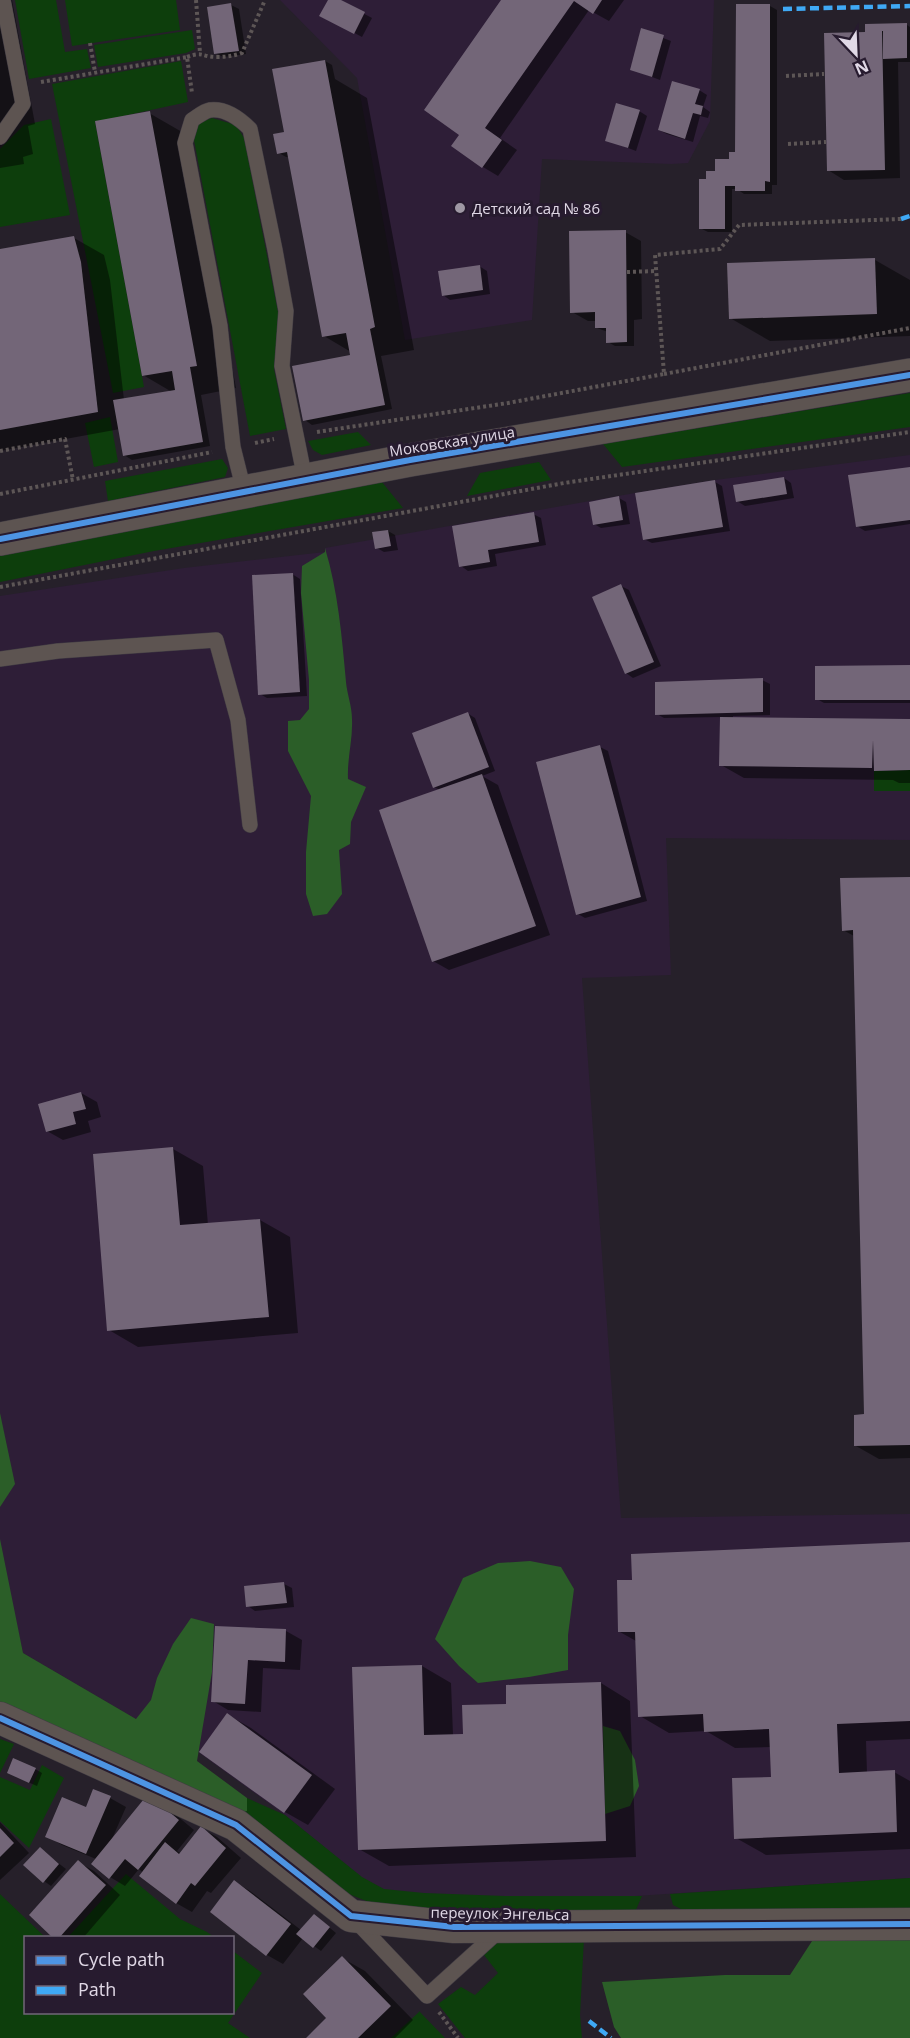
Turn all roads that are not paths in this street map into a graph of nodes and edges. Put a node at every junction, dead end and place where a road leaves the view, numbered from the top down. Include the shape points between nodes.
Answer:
1 (3, 0) edge
2 (0, 137) edge
3 (910, 375) edge
4 (305, 479) junction
5 (244, 491) junction
6 (0, 539) edge
7 (0, 659) edge
8 (250, 825) dead end
9 (0, 1718) edge
10 (351, 1916) junction
11 (910, 1924) edge
12 (504, 1927) junction

1 - 2 lane via 23,104
3 - 4 street, Моковская улица
4 - 5 street, Моковская улица
4 - 5 lane via 282,366 286,311 250,129 238,118 208,110 192,120 185,143 220,326 233,447
5 - 6 street, Моковская улица
7 - 8 lane via 216,640 238,720
9 - 10 street via 236,1826
10 - 12 street, переулок Энгельса via 454,1927
10 - 12 lane via 427,1996
11 - 12 street, переулок Энгельса

